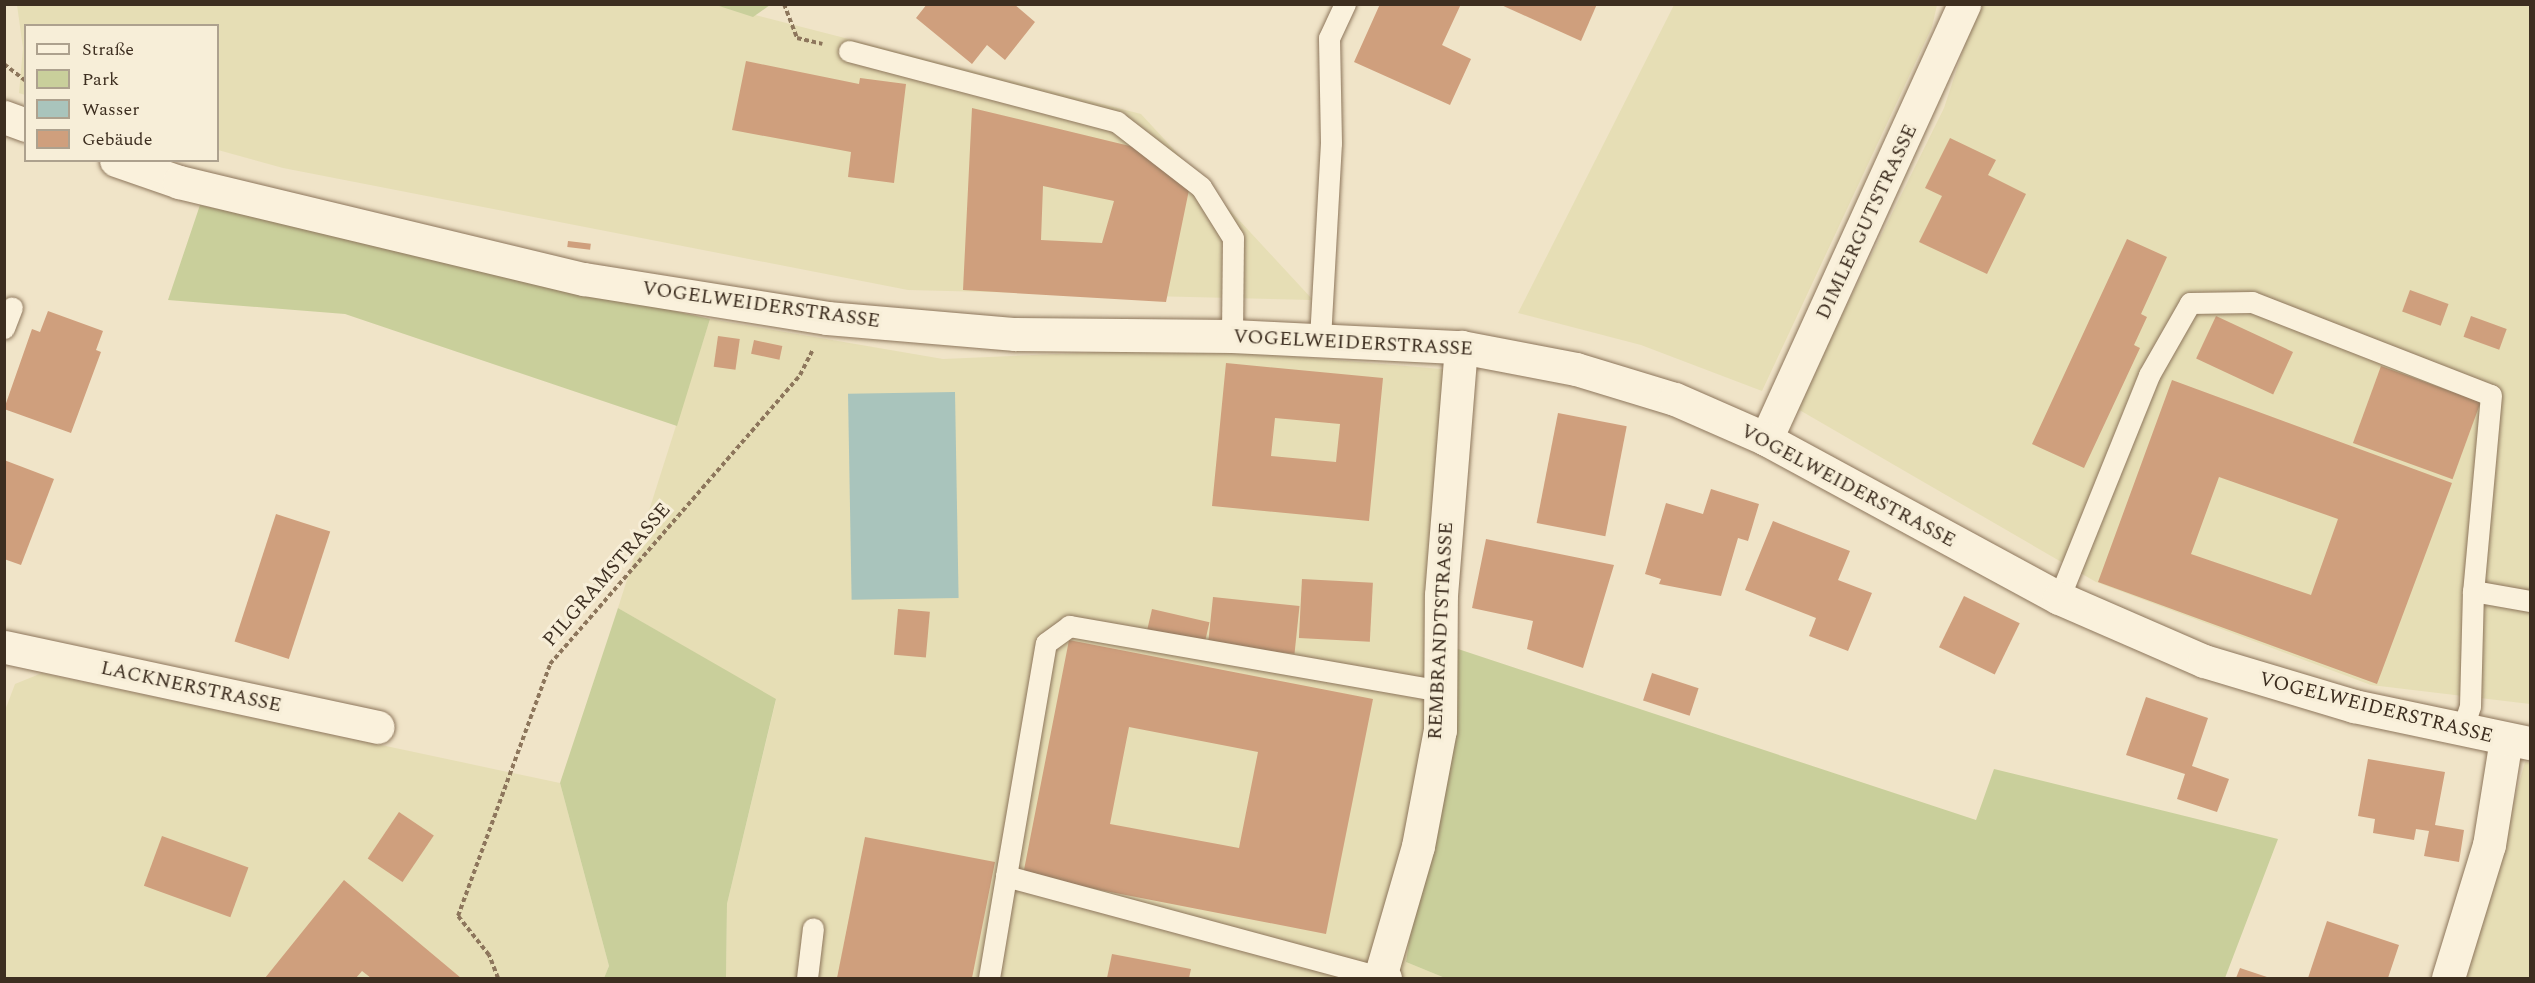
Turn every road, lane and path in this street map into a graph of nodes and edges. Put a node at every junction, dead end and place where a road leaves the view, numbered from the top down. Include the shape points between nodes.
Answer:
1 (783, 4) edge
2 (1345, 4) edge
3 (1964, 4) edge
4 (849, 51) joint
5 (4, 64) edge
6 (24, 79) edge
7 (4, 117) edge
8 (24, 124) edge
9 (122, 162) edge
10 (12, 307) dead end
11 (827, 318) junction
12 (4, 328) edge
13 (1232, 336) junction
14 (1320, 339) junction
15 (1461, 347) junction
16 (1766, 439) junction
17 (2473, 591) junction
18 (2059, 598) junction
19 (2530, 601) edge
20 (5, 647) edge
21 (1440, 691) junction
22 (378, 727) dead end
23 (2463, 730) junction
24 (2518, 741) edge
25 (1006, 876) junction
26 (813, 928) dead end
27 (1383, 977) edge
28 (498, 978) edge
29 (807, 978) edge
30 (989, 978) edge
31 (2448, 978) edge

1 - 4 path via 796,38
2 - 14 lane via 1329,38 1331,143
3 - 16 main road, DIMLERGUTSTRASSE
4 - 13 lane via 1116,122 1201,188 1233,238
5 - 6 path
7 - 8 main road
9 - 11 main road, VOGELWEIDERSTRASSE via 179,182 584,279
10 - 12 lane
11 - 13 main road, VOGELWEIDERSTRASSE via 1016,334
11 - 28 path, PILGRAMSTRASSE via 800,375 550,664 458,916 489,955
13 - 14 main road, VOGELWEIDERSTRASSE
14 - 15 main road, VOGELWEIDERSTRASSE
15 - 16 main road, VOGELWEIDERSTRASSE via 1576,369 1675,399
15 - 21 main road, REMBRANDTSTRASSE via 1441,595
16 - 18 main road, VOGELWEIDERSTRASSE
17 - 18 lane via 2491,395 2252,302 2190,303 2149,375
17 - 19 lane
17 - 23 lane via 2470,706
18 - 23 main road, VOGELWEIDERSTRASSE via 2133,633 2277,686
20 - 22 main road, LACKNERSTRASSE
21 - 25 lane via 1069,626 1046,643
21 - 27 main road, REMBRANDTSTRASSE via 1440,730 1418,846
23 - 24 main road, VOGELWEIDERSTRASSE
24 - 31 main road
25 - 27 lane
25 - 30 lane
26 - 29 lane

